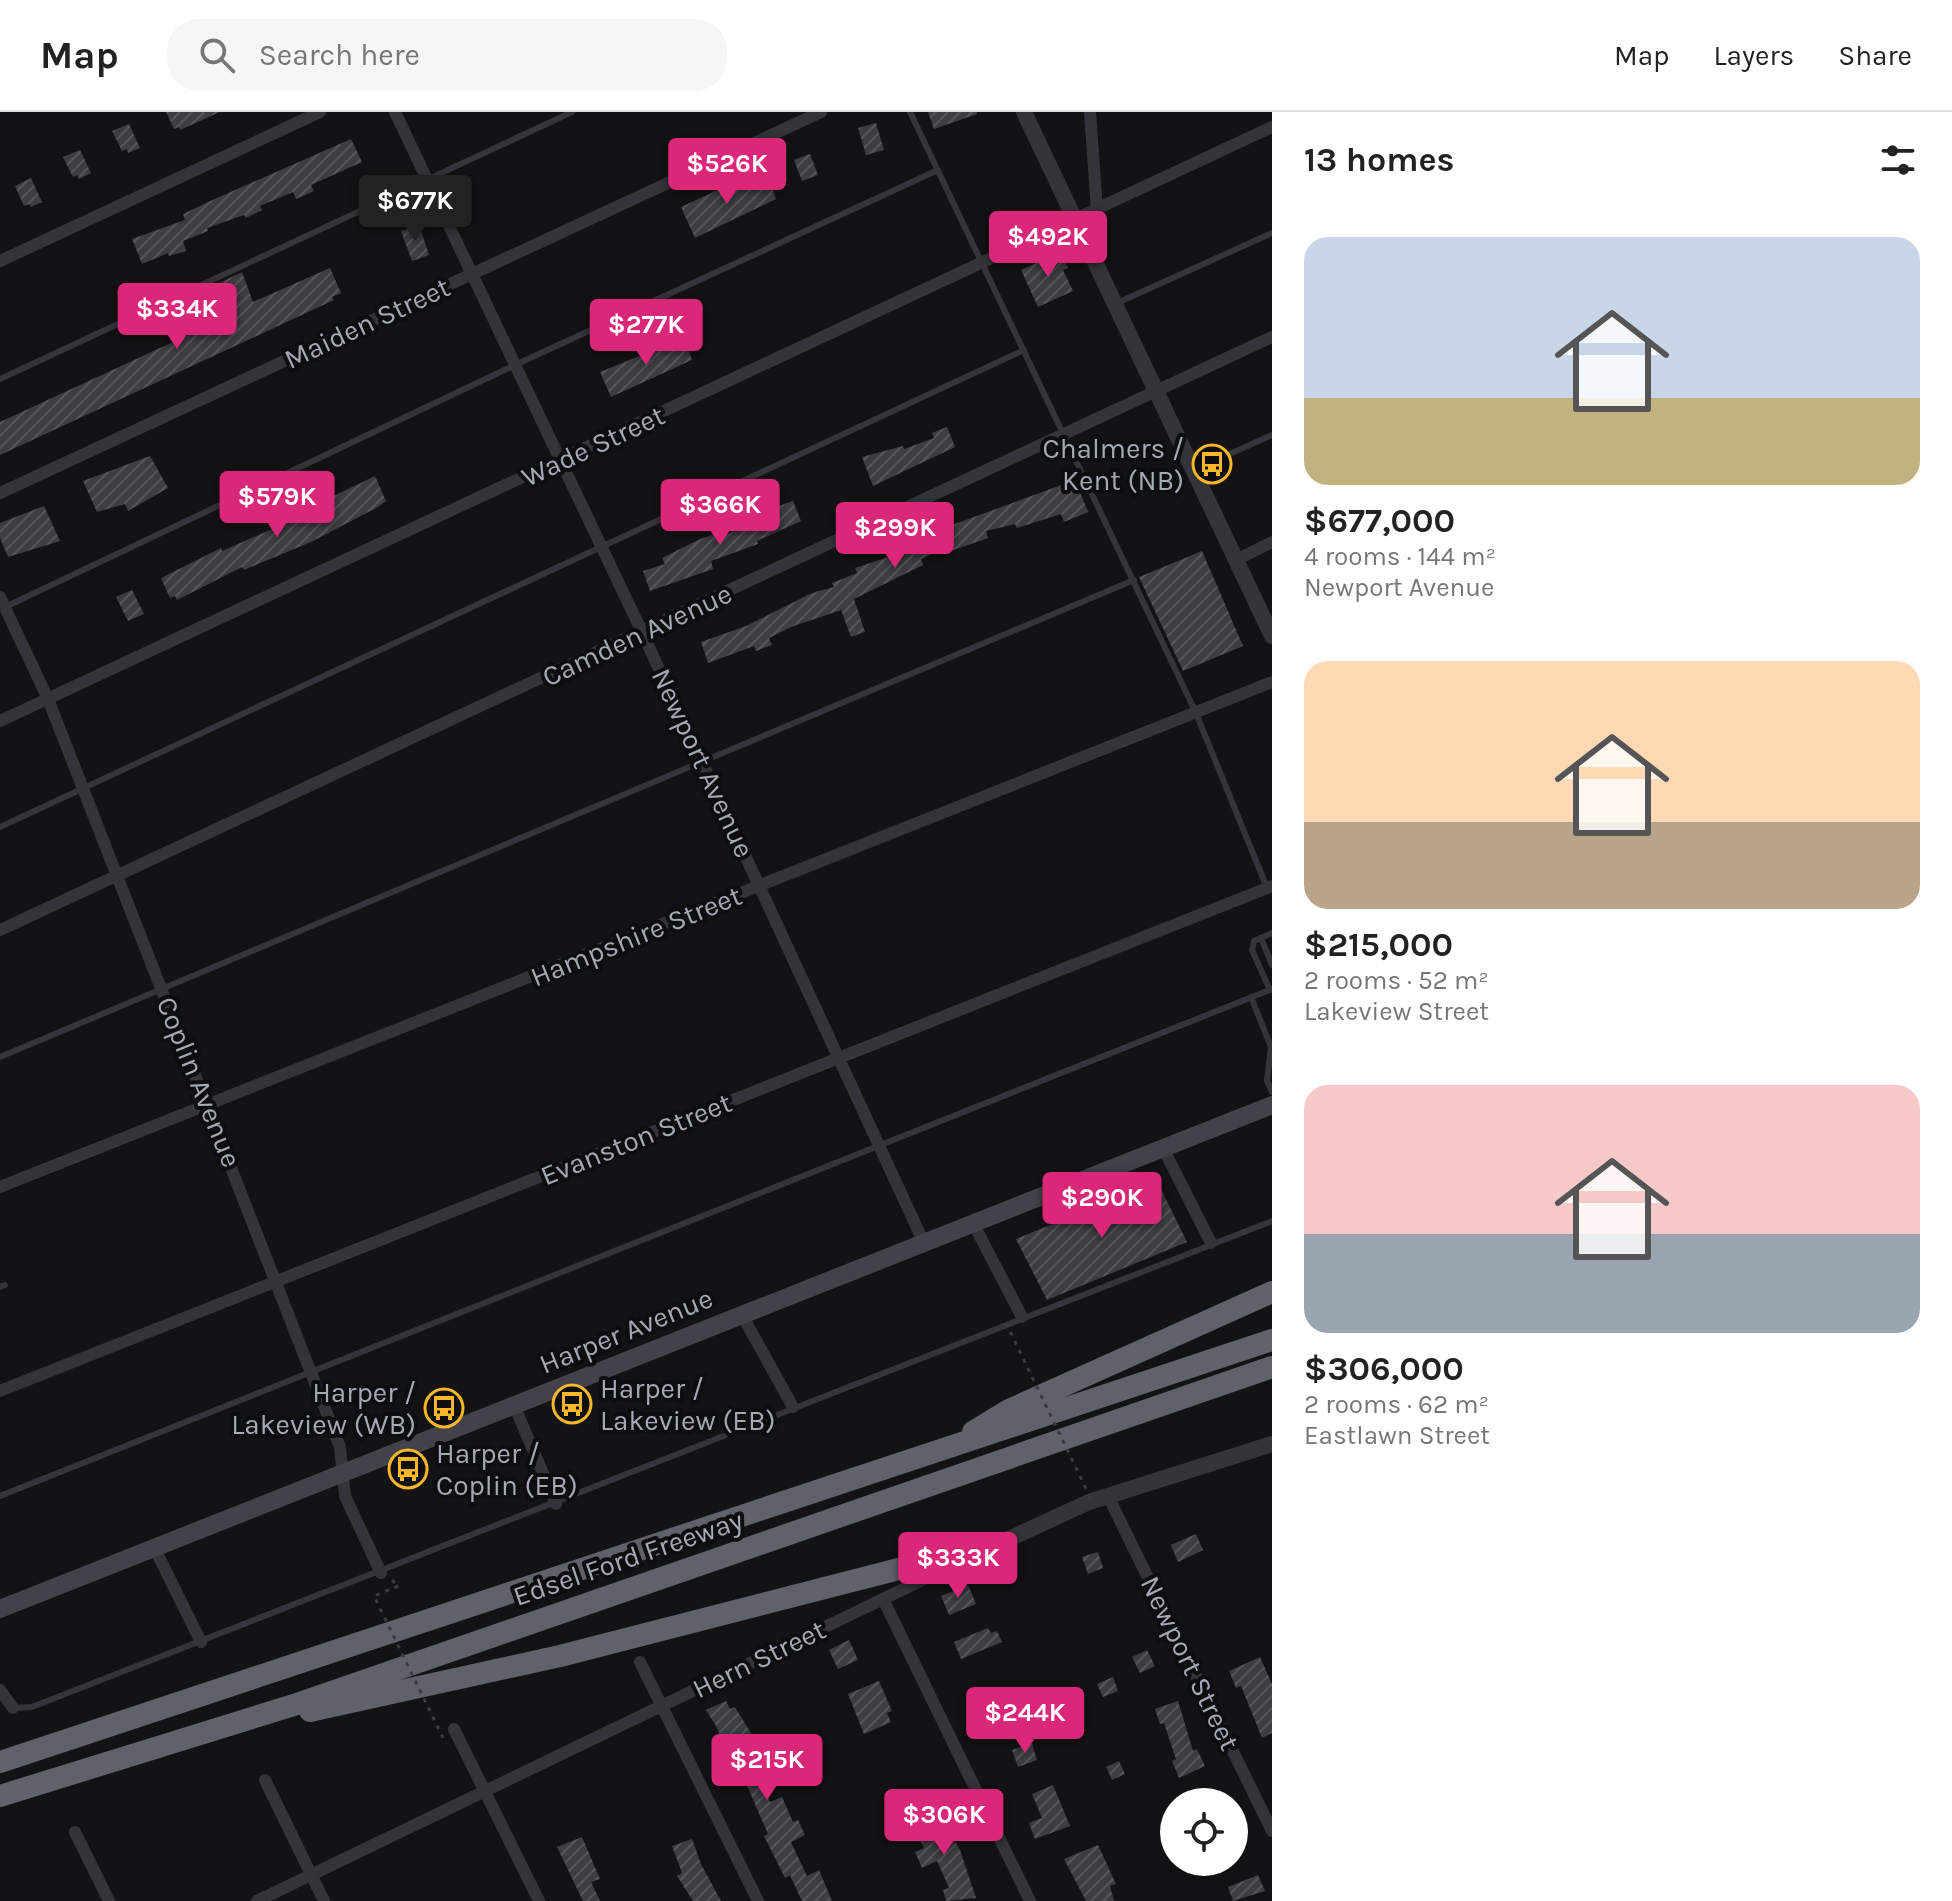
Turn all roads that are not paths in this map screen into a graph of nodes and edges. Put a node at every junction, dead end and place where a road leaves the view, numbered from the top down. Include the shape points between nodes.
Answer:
1 (320, 112) edge
2 (395, 112) edge
3 (572, 112) edge
4 (821, 112) edge
5 (910, 112) edge
6 (1024, 112) edge
7 (1090, 112) edge
8 (1272, 127) edge
9 (938, 170) junction
10 (427, 179) junction
11 (1097, 210) junction
12 (1077, 220) junction
13 (1272, 233) edge
14 (0, 261) edge
15 (983, 265) junction
16 (472, 274) junction
17 (1115, 305) junction
18 (1272, 337) edge
19 (1024, 350) junction
20 (515, 365) junction
21 (0, 379) edge
22 (1156, 392) junction
23 (1066, 435) junction
24 (1272, 435) edge
25 (561, 461) junction
26 (1193, 470) junction
27 (0, 493) edge
28 (1272, 542) edge
29 (603, 549) junction
30 (1236, 560) junction
31 (1134, 580) junction
32 (2, 604) edge
33 (642, 632) junction
34 (1272, 636) edge
35 (1272, 682) edge
36 (48, 699) junction
37 (1196, 713) junction
38 (0, 721) edge
39 (701, 759) junction
40 (83, 788) junction
41 (0, 827) edge
42 (117, 876) junction
43 (760, 886) junction
44 (1270, 887) edge
45 (0, 930) edge
46 (1272, 933) edge
47 (1261, 938) junction
48 (1272, 965) edge
49 (162, 988) junction
50 (1271, 989) edge
51 (1251, 997) junction
52 (1272, 1047) edge
53 (0, 1057) edge
54 (841, 1058) junction
55 (1272, 1092) edge
56 (209, 1105) junction
57 (1272, 1105) edge
58 (880, 1146) junction
59 (1163, 1148) junction
60 (0, 1187) edge
61 (1272, 1221) edge
62 (973, 1223) junction
63 (924, 1243) junction
64 (1211, 1243) junction
65 (277, 1282) junction
66 (1272, 1292) edge
67 (742, 1315) junction
68 (1022, 1317) junction
69 (1272, 1340) edge
70 (1272, 1367) edge
71 (310, 1374) junction
72 (0, 1391) edge
73 (514, 1405) junction
74 (793, 1407) junction
75 (1272, 1444) edge
76 (937, 1454) junction
77 (343, 1472) junction
78 (0, 1496) edge
79 (1100, 1498) junction
80 (556, 1504) junction
81 (1000, 1543) junction
82 (154, 1547) junction
83 (381, 1573) junction
84 (883, 1599) junction
85 (0, 1609) edge
86 (201, 1642) junction
87 (640, 1662) dead end
88 (0, 1690) edge
89 (662, 1706) junction
90 (13, 1708) joint
91 (230, 1726) junction
92 (454, 1729) dead end
93 (0, 1762) edge
94 (265, 1780) dead end
95 (485, 1791) junction
96 (0, 1796) edge
97 (1272, 1831) edge
98 (75, 1832) dead end
99 (311, 1875) junction
100 (109, 1901) edge
101 (257, 1901) edge
102 (324, 1901) edge
103 (539, 1901) edge
104 (758, 1901) edge
105 (1030, 1901) edge

1 - 14 street
2 - 10 street, Newport Avenue
3 - 10 lane
4 - 16 street, Maiden Street
5 - 9 lane
6 - 12 street
7 - 11 street
8 - 11 street, Wade Street
9 - 15 lane
9 - 20 lane
10 - 16 street, Newport Avenue
10 - 21 lane
11 - 12 street, Wade Street
12 - 15 street, Wade Street
12 - 17 street
13 - 17 lane
15 - 19 lane
15 - 25 street, Wade Street
16 - 20 street, Newport Avenue
16 - 27 street, Maiden Street
17 - 22 street
18 - 22 street, Camden Avenue
19 - 23 lane
19 - 29 lane
20 - 25 street, Newport Avenue
20 - 32 lane
22 - 23 street, Camden Avenue
22 - 26 street
23 - 31 lane
23 - 33 street, Camden Avenue
24 - 26 lane
25 - 29 street, Newport Avenue
25 - 36 street, Wade Street
26 - 30 street
28 - 30 street
29 - 33 street, Newport Avenue
29 - 40 lane
30 - 34 street
31 - 37 lane
31 - 39 lane
32 - 36 street, Coplin Avenue
33 - 39 street, Newport Avenue
33 - 42 street, Camden Avenue
35 - 37 street, Hampshire Street
36 - 38 street, Wade Street
36 - 40 street, Coplin Avenue
37 - 43 street, Hampshire Street
37 - 44 lane
39 - 43 street, Newport Avenue
39 - 49 lane
40 - 41 lane
40 - 42 street, Coplin Avenue
42 - 45 street, Camden Avenue
42 - 49 street, Coplin Avenue
43 - 54 street, Newport Avenue
43 - 56 street, Hampshire Street
44 - 54 street, Evanston Street
46 - 47 lane
47 - 48 lane
47 - 50 lane via 1252,950
49 - 53 lane
49 - 56 street, Coplin Avenue
50 - 51 lane
51 - 52 lane
51 - 58 lane
52 - 55 lane via 1267,1081
54 - 58 street, Newport Avenue
54 - 65 street, Evanston Street
56 - 60 street, Hampshire Street
56 - 65 street, Coplin Avenue
57 - 59 main road, Harper Avenue
58 - 63 street, Newport Avenue
58 - 71 lane
59 - 62 main road, Harper Avenue
59 - 64 street
61 - 64 lane
62 - 63 main road, Harper Avenue
62 - 68 street
63 - 67 main road, Harper Avenue
64 - 68 lane
65 - 71 street, Coplin Avenue
65 - 72 street, Evanston Street
66 - 76 highway via 1009,1410
67 - 73 main road, Harper Avenue
67 - 74 street
68 - 74 lane
69 - 76 highway, Edsel Ford Freeway
70 - 91 highway, Edsel Ford Freeway
71 - 77 street, Coplin Avenue via 340,1447
71 - 78 lane
73 - 77 main road, Harper Avenue
73 - 80 street
74 - 80 lane
75 - 79 street, Hern Street
76 - 93 highway, Edsel Ford Freeway
77 - 82 main road, Harper Avenue
77 - 83 street, Coplin Avenue via 345,1496
79 - 81 street, Hern Street
79 - 97 street, Newport Street
80 - 83 lane
81 - 84 street, Hern Street
81 - 91 highway via 560,1656
82 - 85 main road, Harper Avenue
82 - 86 street
83 - 86 lane
84 - 89 street, Hern Street
84 - 105 street
86 - 90 lane via 32,1707
87 - 89 street
88 - 90 street
89 - 95 street, Hern Street
89 - 104 street
91 - 96 highway, Edsel Ford Freeway
92 - 95 street
94 - 99 street
95 - 99 street, Hern Street
95 - 103 street
98 - 100 street
99 - 101 street, Hern Street
99 - 102 street

